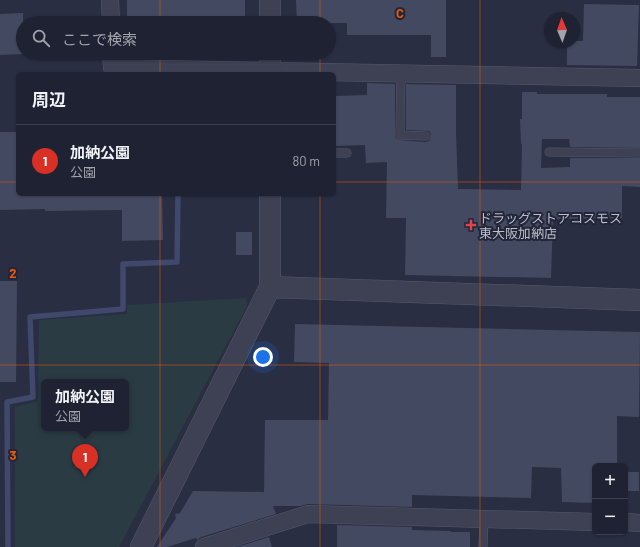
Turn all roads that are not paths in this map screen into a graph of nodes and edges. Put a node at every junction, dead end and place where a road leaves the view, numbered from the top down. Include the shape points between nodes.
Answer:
1 (110, 0) edge
2 (270, 0) edge
3 (111, 16) edge
4 (270, 16) edge
5 (111, 60) edge
6 (270, 66) edge
7 (401, 73) junction
8 (640, 78) edge
9 (426, 136) dead end
10 (549, 152) dead end
11 (336, 153) edge
12 (347, 153) dead end
13 (640, 153) edge
14 (270, 196) edge
15 (270, 287) junction
16 (640, 300) edge
17 (484, 519) junction
18 (592, 522) edge
19 (628, 522) edge
20 (640, 523) edge
21 (141, 547) edge
22 (204, 547) edge
23 (484, 547) edge

1 - 3 street
2 - 4 street
5 - 6 street via 112,68
6 - 7 street
7 - 8 street
7 - 9 lane via 400,135
10 - 13 lane
11 - 12 lane
14 - 15 street
15 - 16 street
15 - 21 street
17 - 18 street
17 - 22 street via 308,514
17 - 23 lane
19 - 20 street

